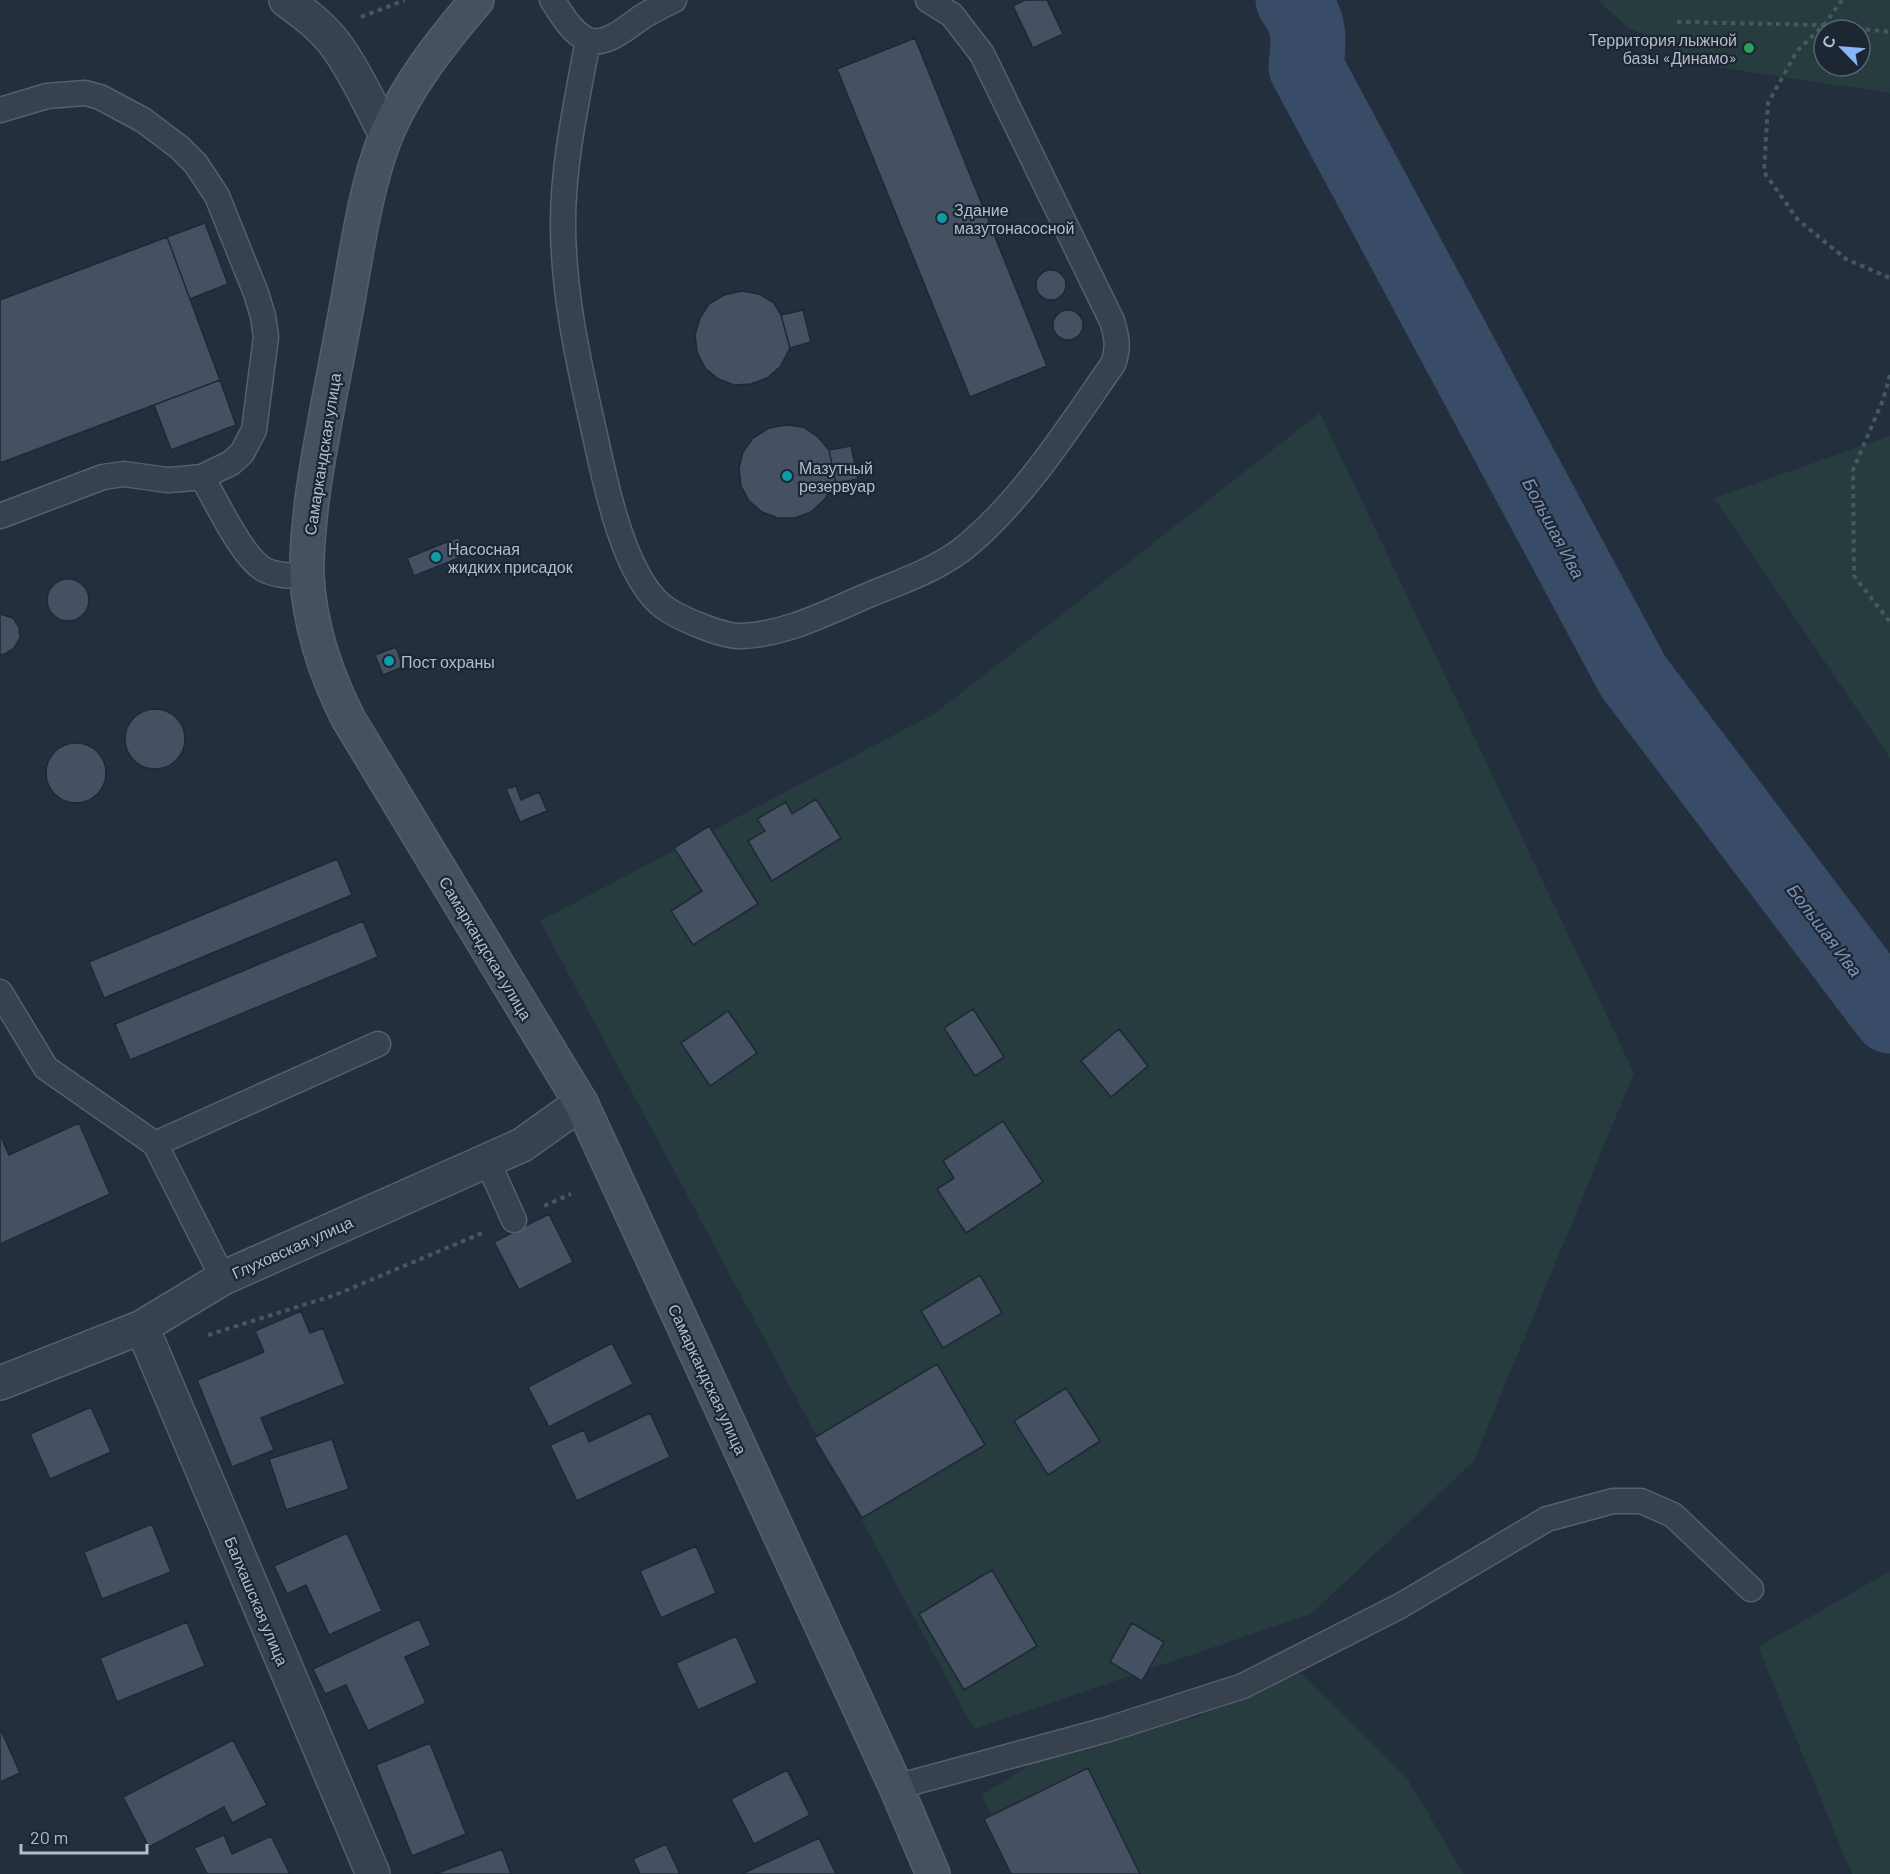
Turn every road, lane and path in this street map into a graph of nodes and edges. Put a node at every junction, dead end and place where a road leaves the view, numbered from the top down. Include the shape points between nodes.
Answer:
1 (286, 0) edge
2 (477, 0) edge
3 (552, 0) edge
4 (674, 0) edge
5 (928, 0) edge
6 (1842, 0) edge
7 (1829, 18) edge
8 (1677, 22) dead end
9 (1812, 25) edge
10 (1872, 30) edge
11 (1890, 32) edge
12 (1812, 37) edge
13 (588, 40) junction
14 (0, 110) edge
15 (386, 135) junction
16 (1890, 278) edge
17 (1890, 375) edge
18 (202, 477) junction
19 (0, 516) edge
20 (307, 576) junction
21 (1890, 622) edge
22 (0, 992) edge
23 (378, 1044) dead end
24 (581, 1103) junction
25 (155, 1144) junction
26 (487, 1160) junction
27 (571, 1194) dead end
28 (514, 1220) junction
29 (223, 1278) junction
30 (147, 1340) junction
31 (0, 1383) edge
32 (1751, 1589) dead end
33 (896, 1787) junction
34 (373, 1874) edge
35 (933, 1874) edge

1 - 15 street via 309,17 337,47
2 - 15 street, Самаркандская улица via 407,93
3 - 13 lane via 568,24
4 - 13 lane via 609,38
5 - 13 lane via 952,15 982,54 1112,321 1118,353 1033,477 968,545 938,566 795,626 739,636 714,632 661,605 642,582 611,507 578,361 564,272 567,163
6 - 7 path
8 - 9 path
10 - 11 path
12 - 16 path via 1797,51 1768,103 1764,171 1798,220 1846,259
14 - 18 lane via 47,96 85,93 100,97 164,133 196,165 218,196 256,293 267,337 249,443 231,463
15 - 20 street, Самаркандская улица via 370,184 317,464
17 - 21 path via 1852,470 1854,576
18 - 19 lane via 103,477
18 - 20 lane via 254,562 284,575
20 - 24 street, Самаркандская улица via 318,645 334,692
22 - 25 lane via 46,1068
23 - 25 lane
24 - 26 street, Глуховская улица via 522,1144
24 - 33 street, Самаркандская улица
25 - 29 lane
26 - 28 lane
26 - 29 street, Глуховская улица
27 - 28 path
28 - 30 path via 335,1295
29 - 30 street, Глуховская улица
30 - 31 street, Глуховская улица
30 - 34 street, Балхашская улица
32 - 33 lane via 1673,1515 1641,1501 1613,1501 1547,1519 1400,1606 1243,1686 1106,1730
33 - 35 street, Самаркандская улица

